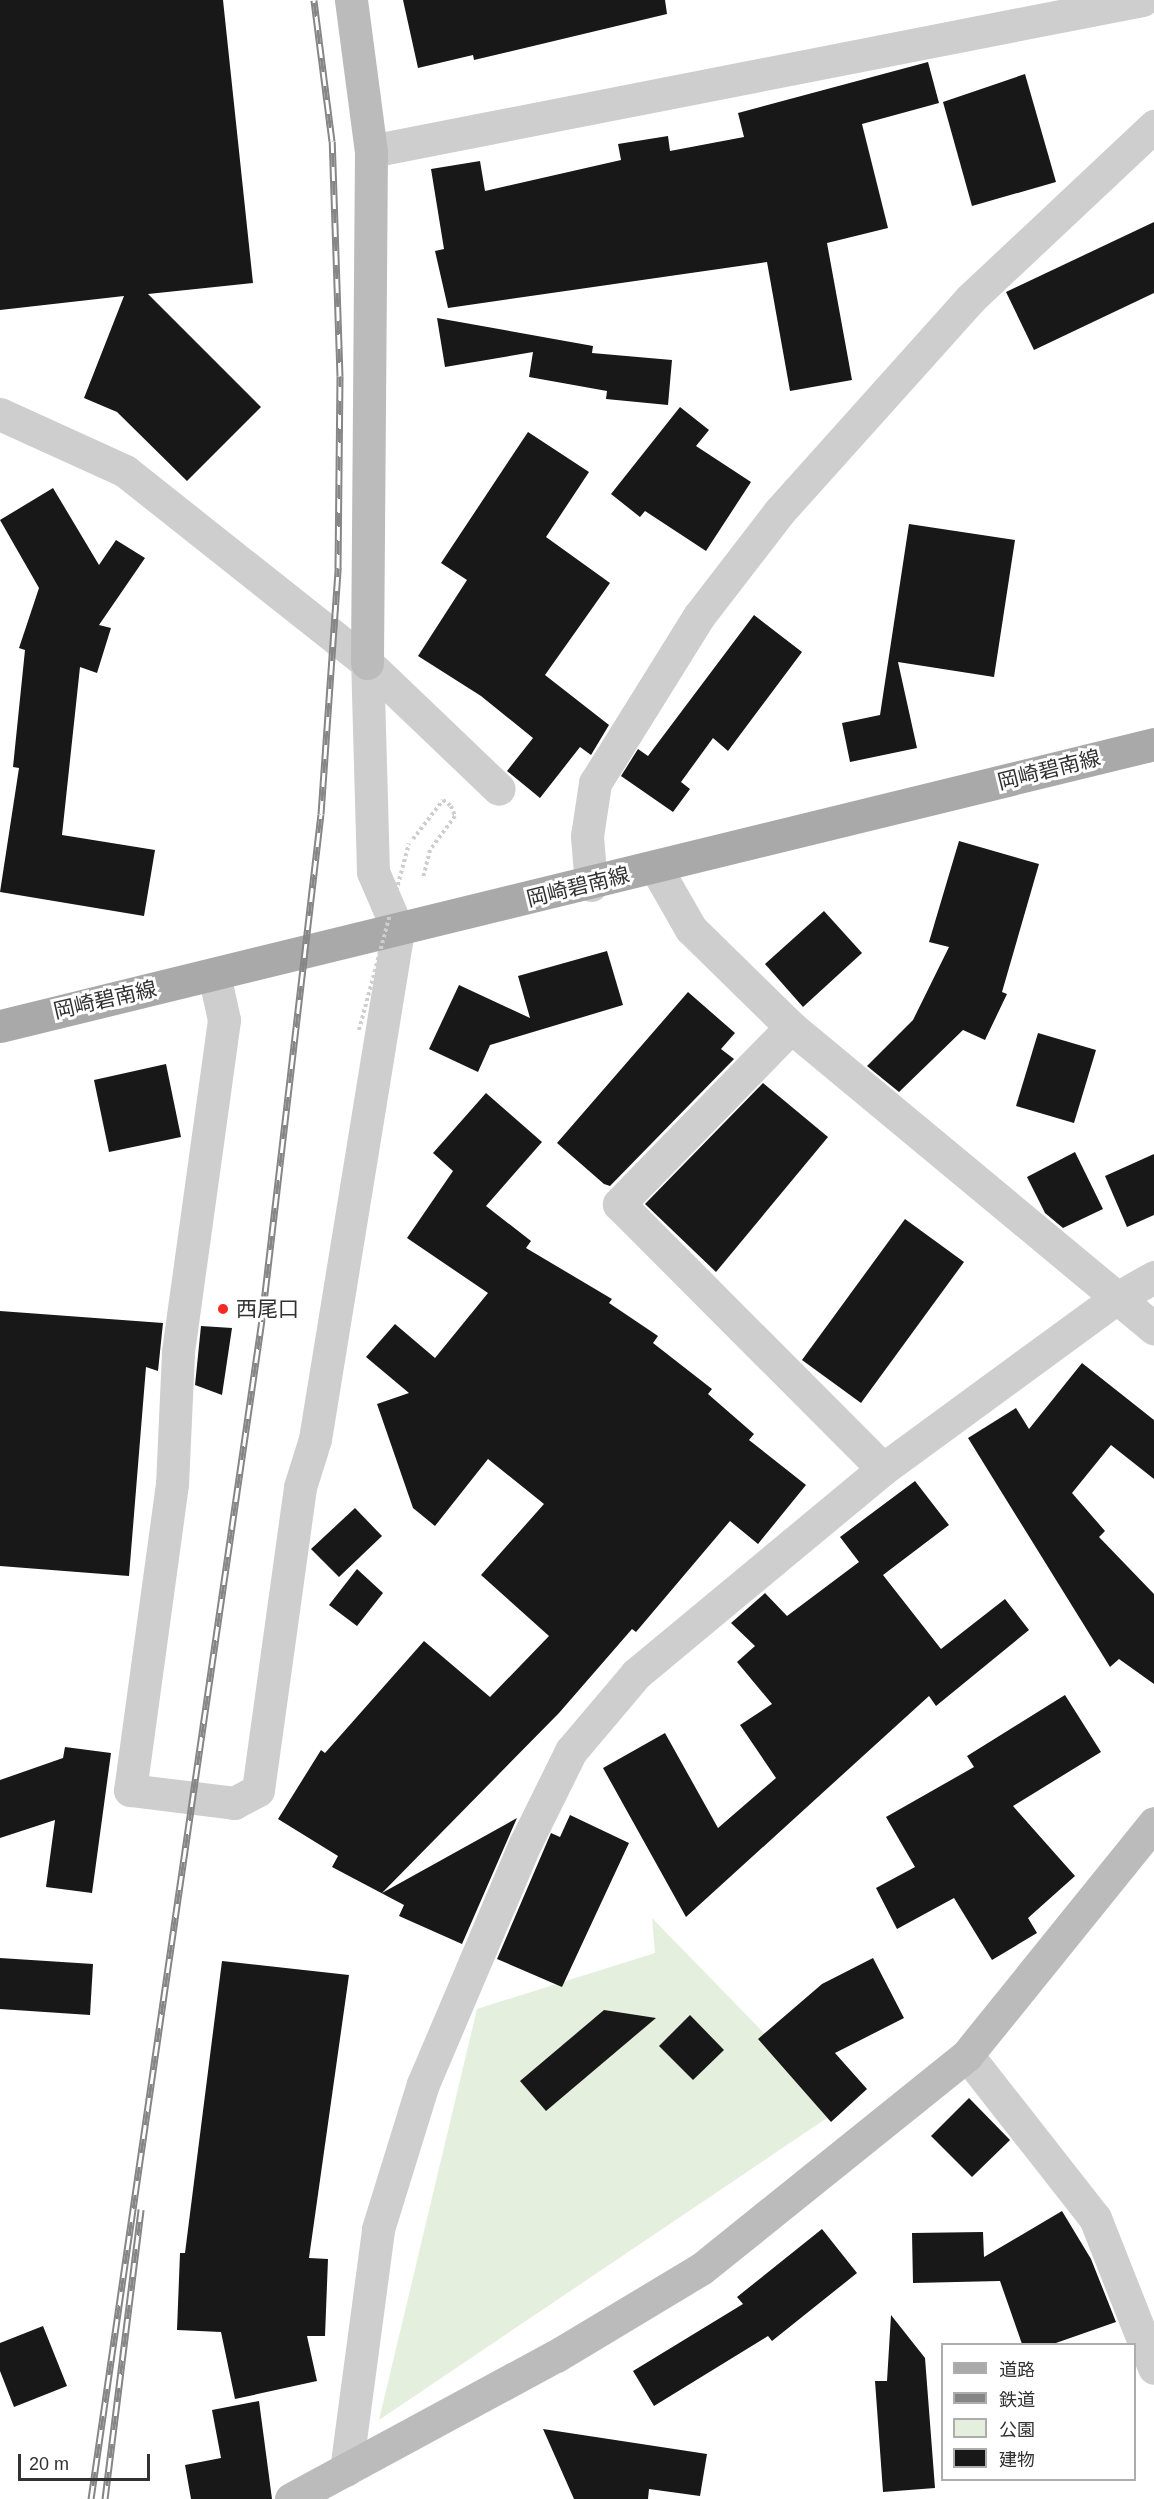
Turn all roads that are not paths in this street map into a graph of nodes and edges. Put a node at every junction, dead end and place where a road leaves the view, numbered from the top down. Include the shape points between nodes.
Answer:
1 (351, 0) edge
2 (1142, 0) edge
3 (1154, 126) edge
4 (371, 151) junction
5 (0, 414) edge
6 (368, 663) junction
7 (1154, 744) edge
8 (499, 789) dead end
9 (656, 868) junction
10 (591, 885) junction
11 (398, 930) junction
12 (214, 974) junction
13 (0, 1026) edge
14 (791, 1027) junction
15 (1154, 1277) edge
16 (1117, 1298) junction
17 (1154, 1328) edge
18 (883, 1469) junction
19 (1154, 1823) edge
20 (967, 2055) junction
21 (1154, 2367) edge
22 (346, 2470) junction
23 (291, 2499) edge

1 - 4 street
2 - 4 street
3 - 10 street via 970,299 778,512 699,616 595,783 587,836
4 - 6 street
5 - 6 street via 125,471
6 - 8 street
6 - 11 street via 373,872
7 - 9 main road, 岡崎碧南線
9 - 10 main road, 岡崎碧南線
9 - 14 street via 691,929
10 - 11 main road, 岡崎碧南線
11 - 12 main road, 岡崎碧南線
11 - 12 street via 315,1439 300,1487 258,1790 234,1803 130,1790 172,1484 178,1353 222,1040 224,1020
12 - 13 main road, 岡崎碧南線
14 - 16 street
14 - 18 street via 620,1204
15 - 16 street
16 - 17 street
16 - 18 street
18 - 22 street via 636,1674 571,1751 525,1844 423,2084 378,2229
19 - 20 street
20 - 21 street via 1095,2218
20 - 22 street via 701,2269 556,2356
22 - 23 street

